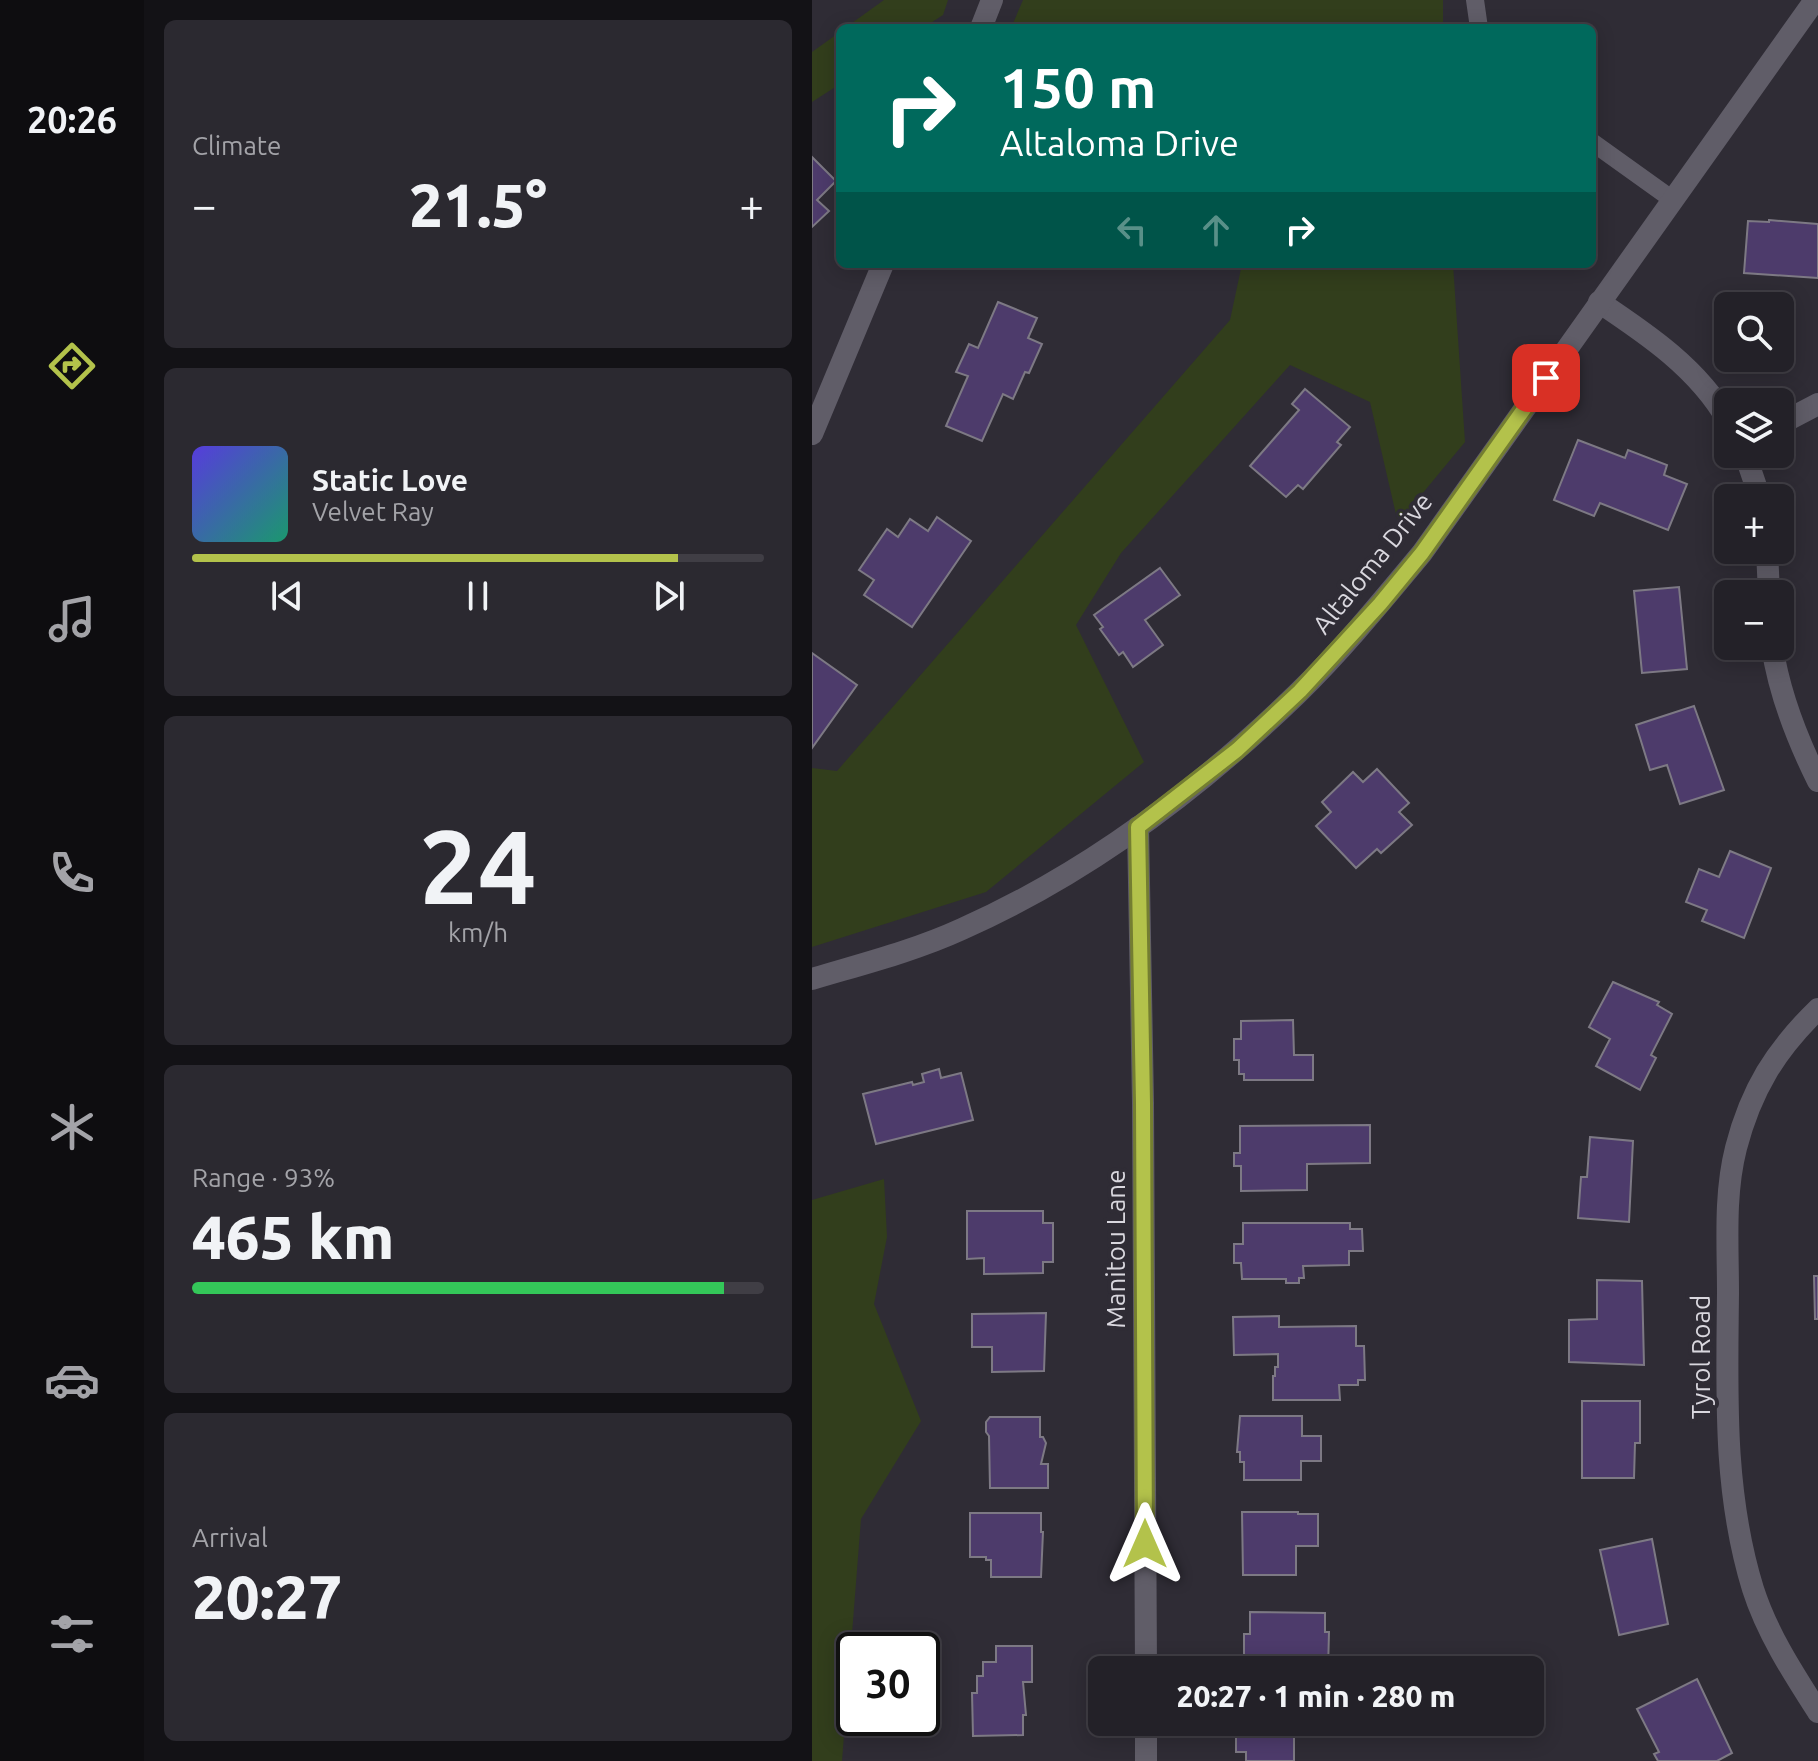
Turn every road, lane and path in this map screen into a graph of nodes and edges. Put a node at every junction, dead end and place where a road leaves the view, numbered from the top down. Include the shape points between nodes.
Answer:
1 (992, 0) edge
2 (1475, 0) edge
3 (1815, 0) edge
4 (983, 24) edge
5 (1478, 24) edge
6 (1596, 145) edge
7 (1673, 200) junction
8 (881, 268) edge
9 (1599, 302) junction
10 (1714, 402) edge
11 (1818, 404) edge
12 (1794, 417) edge
13 (812, 434) edge
14 (1775, 660) edge
15 (1818, 781) edge
16 (1138, 827) junction
17 (812, 979) edge
18 (1818, 1009) edge
19 (1146, 1656) edge
20 (1818, 1712) edge
21 (1146, 1736) edge
22 (1146, 1761) edge

1 - 4 street
2 - 5 lane
3 - 7 street, Altaloma Drive
6 - 7 lane
7 - 9 street, Altaloma Drive
8 - 13 street
9 - 10 street via 1676,359
9 - 16 street, Altaloma Drive via 1422,553 1380,604 1237,750
11 - 12 street
14 - 15 street via 1797,734
16 - 17 street, Altaloma Drive via 1031,895 960,930
16 - 19 street, Manitou Lane
18 - 20 street, Tyrol Road via 1771,1062 1736,1148 1728,1188 1727,1397 1730,1475 1754,1591 1778,1648
21 - 22 street

